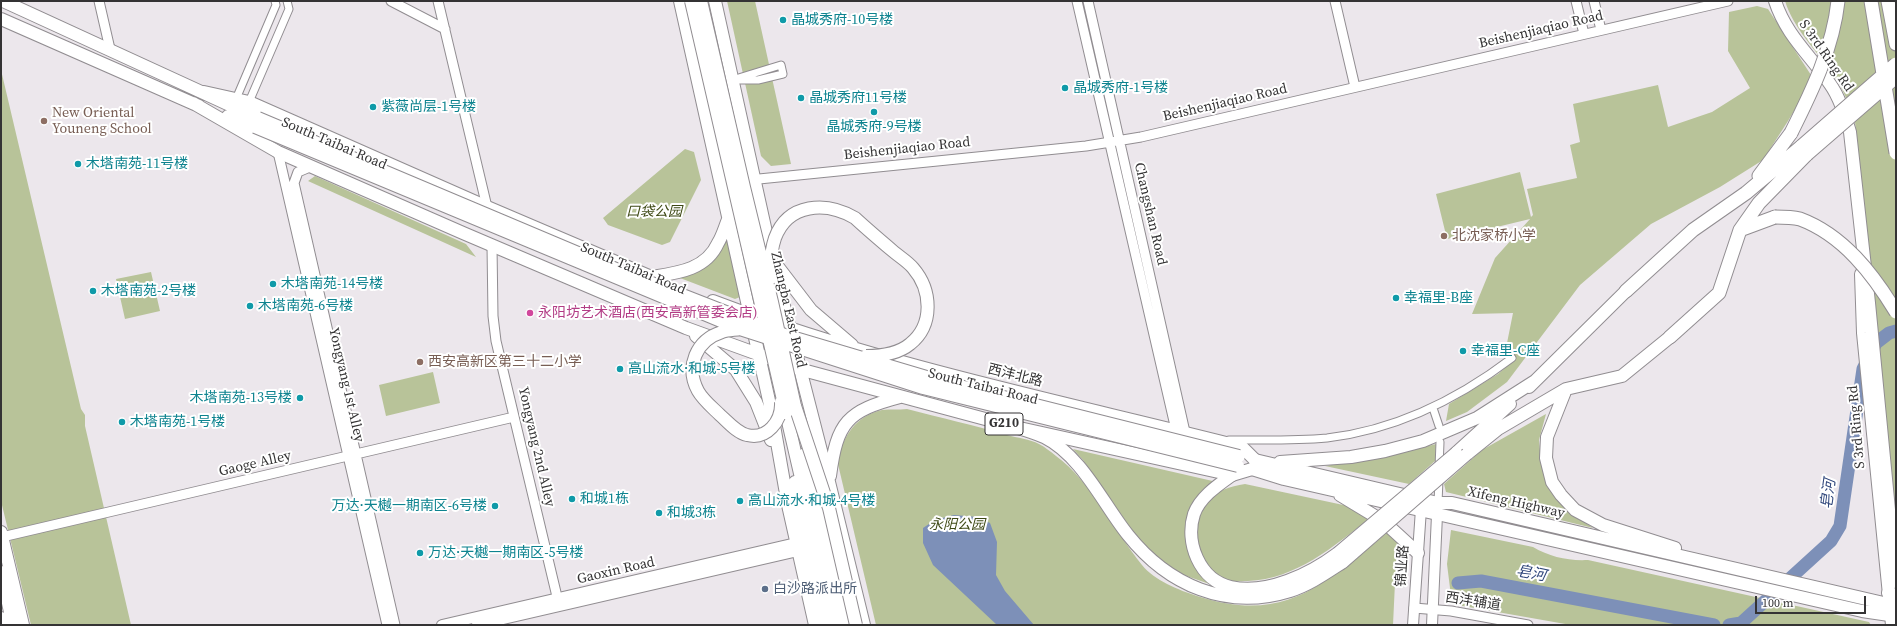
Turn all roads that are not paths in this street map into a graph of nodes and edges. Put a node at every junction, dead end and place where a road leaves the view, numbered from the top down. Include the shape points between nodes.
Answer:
1 (3, 1) edge
2 (99, 1) edge
3 (275, 1) edge
4 (287, 1) edge
5 (391, 1) edge
6 (438, 1) edge
7 (680, 1) edge
8 (691, 1) edge
9 (702, 1) edge
10 (715, 1) edge
11 (1077, 1) edge
12 (1088, 1) edge
13 (1335, 1) edge
14 (1576, 1) edge
15 (1594, 1) edge
16 (1728, 1) edge
17 (1775, 1) edge
18 (1838, 1) edge
19 (1871, 1) edge
20 (1888, 1) edge
21 (1, 19) edge
22 (445, 29) junction
23 (1601, 30) junction
24 (1584, 34) junction
25 (1896, 44) edge
26 (110, 49) junction
27 (1896, 64) edge
28 (1896, 77) edge
29 (732, 80) junction
30 (1355, 87) junction
31 (204, 92) junction
32 (236, 99) junction
33 (249, 102) junction
34 (193, 103) junction
35 (257, 122) junction
36 (1119, 141) junction
37 (1109, 143) junction
38 (1805, 150) junction
39 (278, 152) junction
40 (1896, 153) edge
41 (312, 166) junction
42 (754, 179) junction
43 (722, 185) junction
44 (1746, 193) junction
45 (487, 207) junction
46 (728, 217) junction
47 (1859, 225) junction
48 (1740, 230) junction
49 (492, 246) junction
50 (772, 259) junction
51 (651, 277) junction
52 (1626, 290) joint
53 (772, 302) junction
54 (1896, 312) edge
55 (750, 315) junction
56 (686, 328) junction
57 (789, 328) junction
58 (740, 329) junction
59 (1670, 337) joint
60 (857, 353) junction
61 (759, 355) junction
62 (1512, 358) dead end
63 (799, 369) junction
64 (1535, 381) junction
65 (780, 386) junction
66 (1566, 389) junction
67 (901, 397) junction
68 (1433, 408) junction
69 (790, 410) junction
70 (514, 417) junction
71 (1439, 426) dead end
72 (1015, 427) junction
73 (1180, 431) junction
74 (1217, 440) junction
75 (1440, 442) dead end
76 (1461, 453) junction
77 (352, 456) junction
78 (781, 463) junction
79 (1267, 463) junction
80 (1253, 464) junction
81 (1236, 466) junction
82 (829, 482) junction
83 (1330, 489) junction
84 (1438, 502) junction
85 (1421, 510) junction
86 (1437, 515) junction
87 (2, 535) edge
88 (797, 547) junction
89 (1418, 553) junction
90 (1340, 558) junction
91 (1, 572) edge
92 (1752, 573) junction
93 (1896, 582) edge
94 (558, 603) junction
95 (1414, 608) junction
96 (1893, 608) edge
97 (1433, 610) junction
98 (1, 618) edge
99 (3, 625) edge
100 (13, 625) edge
101 (23, 625) edge
102 (387, 625) edge
103 (395, 625) edge
104 (442, 625) edge
105 (477, 625) edge
106 (815, 625) edge
107 (825, 625) edge
108 (835, 625) edge
109 (846, 625) edge
110 (856, 625) edge
111 (864, 625) edge
112 (1413, 625) edge
113 (1432, 625) edge
114 (1528, 625) edge

1 - 26 main road, South Taibai Road
2 - 26 street
3 - 32 street via 276,5
4 - 33 street via 289,9
5 - 22 street
6 - 22 street
7 - 43 main road
8 - 65 main road, Zhangba East Road, bridge
9 - 53 main road, Zhangba East Road, bridge
10 - 29 main road
11 - 37 street, Changshan Road
12 - 36 street, Changshan Road
13 - 30 street
14 - 24 street
15 - 23 street
16 - 23 street, Beishenjiaqiao Road
17 - 47 main road, S 3rd Ring Rd via 1792,36 1830,84 1842,107 1850,132
18 - 44 highway, bridge via 1829,45 1816,83 1791,133
19 - 40 highway, bridge
20 - 25 highway
21 - 34 main road, South Taibai Road
22 - 45 street
23 - 24 street, Beishenjiaqiao Road
24 - 30 street, Beishenjiaqiao Road
26 - 31 main road, South Taibai Road
27 - 38 highway, bridge
28 - 38 highway, bridge
29 - 29 street via 758,80 783,74 781,65
29 - 42 main road
30 - 36 street, Beishenjiaqiao Road
31 - 32 main road, South Taibai Road
31 - 35 main road, South Taibai Road
32 - 33 main road, South Taibai Road
33 - 45 main road, South Taibai Road
34 - 35 main road, South Taibai Road
34 - 39 main road, South Taibai Road
35 - 58 main road, South Taibai Road, bridge
35 - 60 main road, South Taibai Road, bridge via 616,269 785,335
36 - 37 street, Beishenjiaqiao Road
36 - 73 street, Changshan Road
37 - 42 street, Beishenjiaqiao Road
37 - 73 street, Changshan Road
38 - 44 highway
38 - 48 highway via 1759,203
39 - 41 main road, South Taibai Road
39 - 77 street, Yongyang 1st Alley
41 - 49 main road, South Taibai Road
41 - 77 street, Yongyang 1st Alley via 298,172 294,183
42 - 43 street, Beishenjiaqiao Road
42 - 50 main road
43 - 46 main road
44 - 52 highway via 1693,230
45 - 51 main road, South Taibai Road
46 - 51 main road via 718,245 704,261 694,268
46 - 55 main road
47 - 93 main road, S 3rd Ring Rd, bridge via 1870,311
47 - 96 main road, S 3rd Ring Rd via 1863,333
48 - 54 highway, bridge via 1775,217 1798,219 1820,229 1858,260
48 - 59 highway via 1719,293
49 - 56 main road, South Taibai Road
49 - 70 street, Yongyang 2nd Alley via 496,341
50 - 57 main road
50 - 60 main road via 811,310
51 - 55 main road, South Taibai Road
52 - 64 main road
53 - 60 main road, bridge via 770,266 775,239 782,225 793,215 817,207 830,207 855,218 913,268 923,282 928,297 927,316 920,333 910,345 880,356
53 - 69 main road, Zhangba East Road, bridge
55 - 57 main road, 西沣北路
55 - 61 main road
56 - 61 main road, South Taibai Road
56 - 78 main road via 736,370 756,402
57 - 60 main road, 西沣北路
57 - 63 main road
58 - 65 main road, bridge via 721,332 706,340 696,350 692,365 698,391 733,427 746,435 756,436 772,428 777,419 781,408
58 - 81 main road, South Taibai Road, bridge via 923,388
59 - 66 main road via 1622,376
60 - 73 main road, 西沣北路
60 - 81 main road, South Taibai Road, bridge via 940,381
61 - 63 main road, G210
61 - 78 main road
62 - 68 street
63 - 67 main road, G210
63 - 82 main road
64 - 76 main road
64 - 79 main road via 1476,418 1423,441 1351,457
65 - 69 main road, Zhangba East Road, bridge
66 - 76 main road
66 - 92 main road via 1547,437 1546,458 1552,482 1575,510 1603,525
67 - 72 main road, G210
67 - 82 main road via 861,410 849,420 840,433 834,449
68 - 71 street
68 - 74 street via 1391,424 1349,434 1297,440
69 - 107 main road via 799,516
69 - 108 main road, Zhangba East Road
69 - 109 main road, Zhangba East Road, bridge
69 - 110 main road, bridge via 829,508
70 - 77 street, Gaoge Alley
70 - 94 street, Yongyang 2nd Alley
72 - 81 main road, G210
72 - 90 main road via 1045,438 1073,460 1128,535 1147,556 1183,583 1214,593 1252,597 1270,595 1290,591 1315,580
73 - 74 main road, 西沣北路
74 - 80 main road, 西沣北路 via 1242,447
75 - 84 street
76 - 90 main road, bridge
77 - 87 street, Gaoge Alley
77 - 102 street, Yongyang 1st Alley
77 - 103 street, Yongyang 1st Alley
78 - 88 main road
79 - 80 main road, Xifeng Highway
79 - 84 main road, Xifeng Highway
80 - 81 main road
80 - 81 main road, G210
80 - 83 main road, Xifeng Highway via 1284,479
81 - 90 main road via 1203,499 1194,513 1191,532 1193,547 1206,572 1216,581 1231,587 1273,585 1298,578
82 - 111 main road
83 - 85 main road, Xifeng Highway
83 - 89 main road via 1383,521
84 - 92 main road, Xifeng Highway via 1452,503
85 - 86 main road, Xifeng Highway
85 - 89 main road, 锦业路
86 - 96 main road, Xifeng Highway via 1862,611
86 - 97 main road
87 - 101 main road
88 - 94 main road, Gaoxin Road
88 - 106 main road
89 - 95 main road, 锦业路
91 - 100 main road
92 - 96 main road, Xifeng Highway
94 - 104 main road, Gaoxin Road
94 - 105 main road, Gaoxin Road
95 - 97 street, 西沣辅道
95 - 112 main road, 锦业路
97 - 113 main road
97 - 114 street, 西沣辅道
98 - 99 main road

